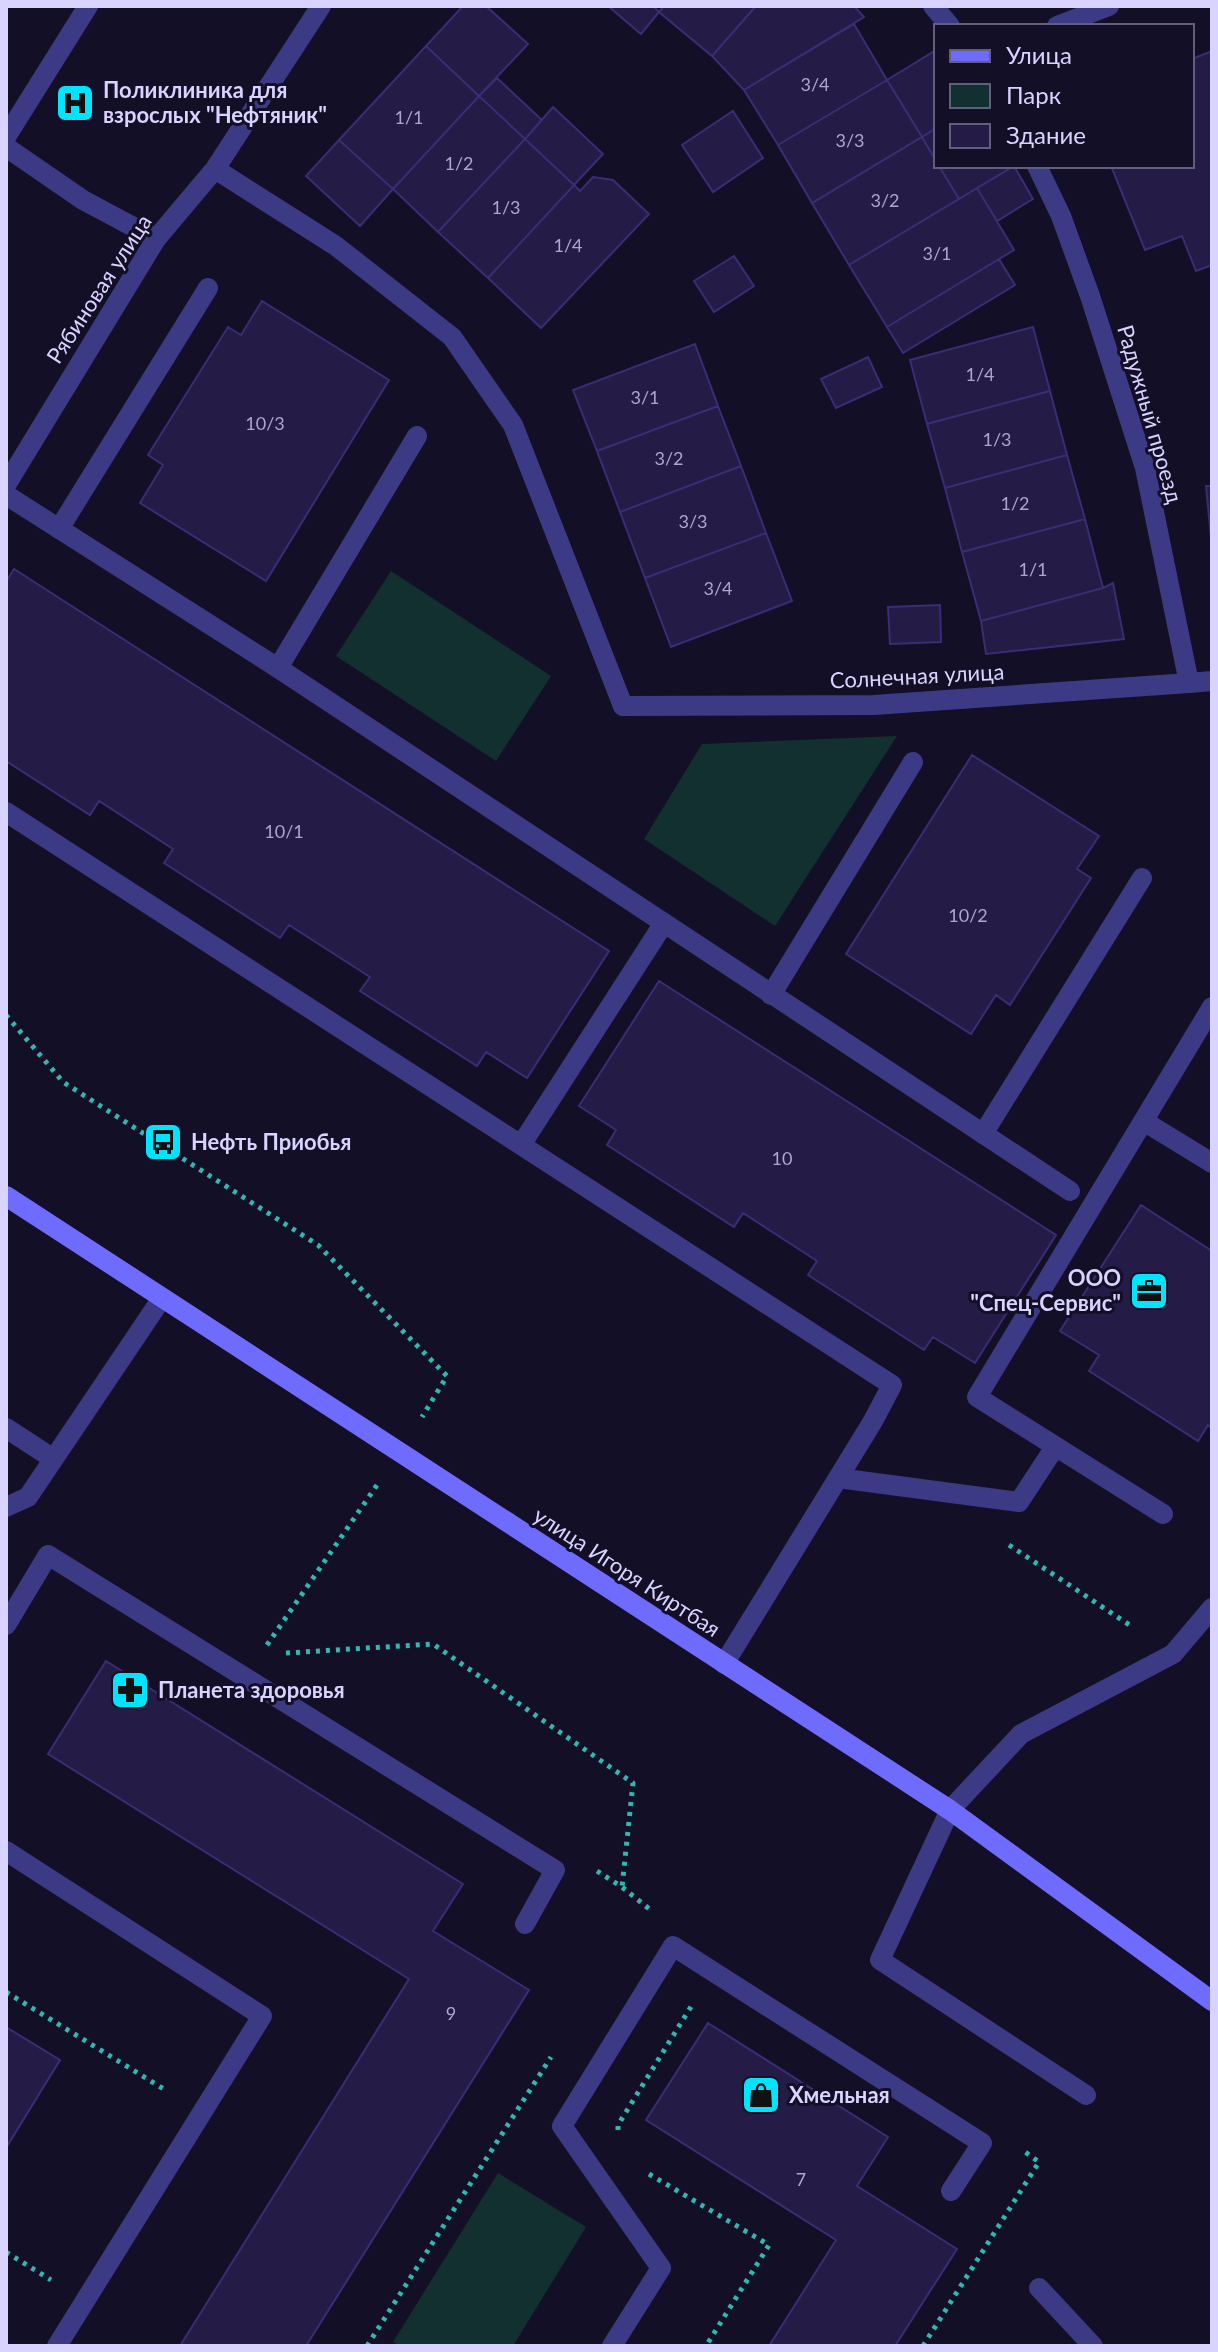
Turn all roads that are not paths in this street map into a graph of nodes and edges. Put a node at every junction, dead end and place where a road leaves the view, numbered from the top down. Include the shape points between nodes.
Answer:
1 (88, 6) edge
2 (321, 6) edge
3 (933, 6) edge
4 (1109, 6) edge
5 (948, 24) edge
6 (1062, 24) edge
7 (6, 137) edge
8 (6, 147) edge
9 (1038, 168) edge
10 (215, 169) junction
11 (156, 239) junction
12 (208, 288) dead end
13 (417, 436) dead end
14 (6, 485) edge
15 (6, 495) edge
16 (59, 529) junction
17 (278, 668) junction
18 (1212, 681) edge
19 (1189, 683) junction
20 (913, 762) dead end
21 (6, 812) edge
22 (1142, 878) dead end
23 (664, 923) junction
24 (771, 995) junction
25 (1212, 1007) edge
26 (1145, 1122) junction
27 (983, 1134) junction
28 (521, 1145) junction
29 (1212, 1163) edge
30 (1070, 1191) dead end
31 (6, 1196) edge
32 (162, 1298) junction
33 (6, 1428) edge
34 (1055, 1447) junction
35 (52, 1458) junction
36 (838, 1478) junction
37 (6, 1507) edge
38 (1163, 1514) dead end
39 (1212, 1608) edge
40 (6, 1625) edge
41 (724, 1664) junction
42 (950, 1810) junction
43 (6, 1851) edge
44 (525, 1924) dead end
45 (1212, 2001) edge
46 (1086, 2095) dead end
47 (951, 2191) dead end
48 (1039, 2288) dead end
49 (57, 2346) edge
50 (612, 2346) edge
51 (1093, 2346) edge

1 - 7 street
2 - 10 street, Рябиновая улица
3 - 5 street
4 - 6 street
8 - 11 street via 83,200
9 - 19 street, Радужный проезд via 1090,296 1145,468
10 - 11 street, Рябиновая улица
10 - 19 street, Солнечная улица via 336,246 452,337 513,425 623,706 874,705
11 - 14 street, Рябиновая улица
12 - 16 street
13 - 17 street
15 - 16 street
16 - 17 street
17 - 23 street
18 - 19 street, Солнечная улица
20 - 24 street
21 - 28 street
22 - 27 street
23 - 24 street
23 - 28 street
24 - 27 street
25 - 26 street
26 - 29 street
26 - 34 street via 977,1397
27 - 30 street
28 - 36 street via 892,1385
31 - 32 main road, улица Игоря Киртбая
32 - 35 street
32 - 41 main road, улица Игоря Киртбая
33 - 35 street
34 - 36 street via 1019,1502
34 - 38 street
35 - 37 street via 28,1497
36 - 41 street
39 - 42 street via 1173,1654 1021,1734
40 - 44 street via 48,1555 555,1870
41 - 42 main road, улица Игоря Киртбая
42 - 45 main road, улица Игоря Киртбая
42 - 46 street via 880,1960
43 - 49 street via 262,2016
47 - 50 street via 982,2143 673,1946 562,2126 661,2268
48 - 51 street

